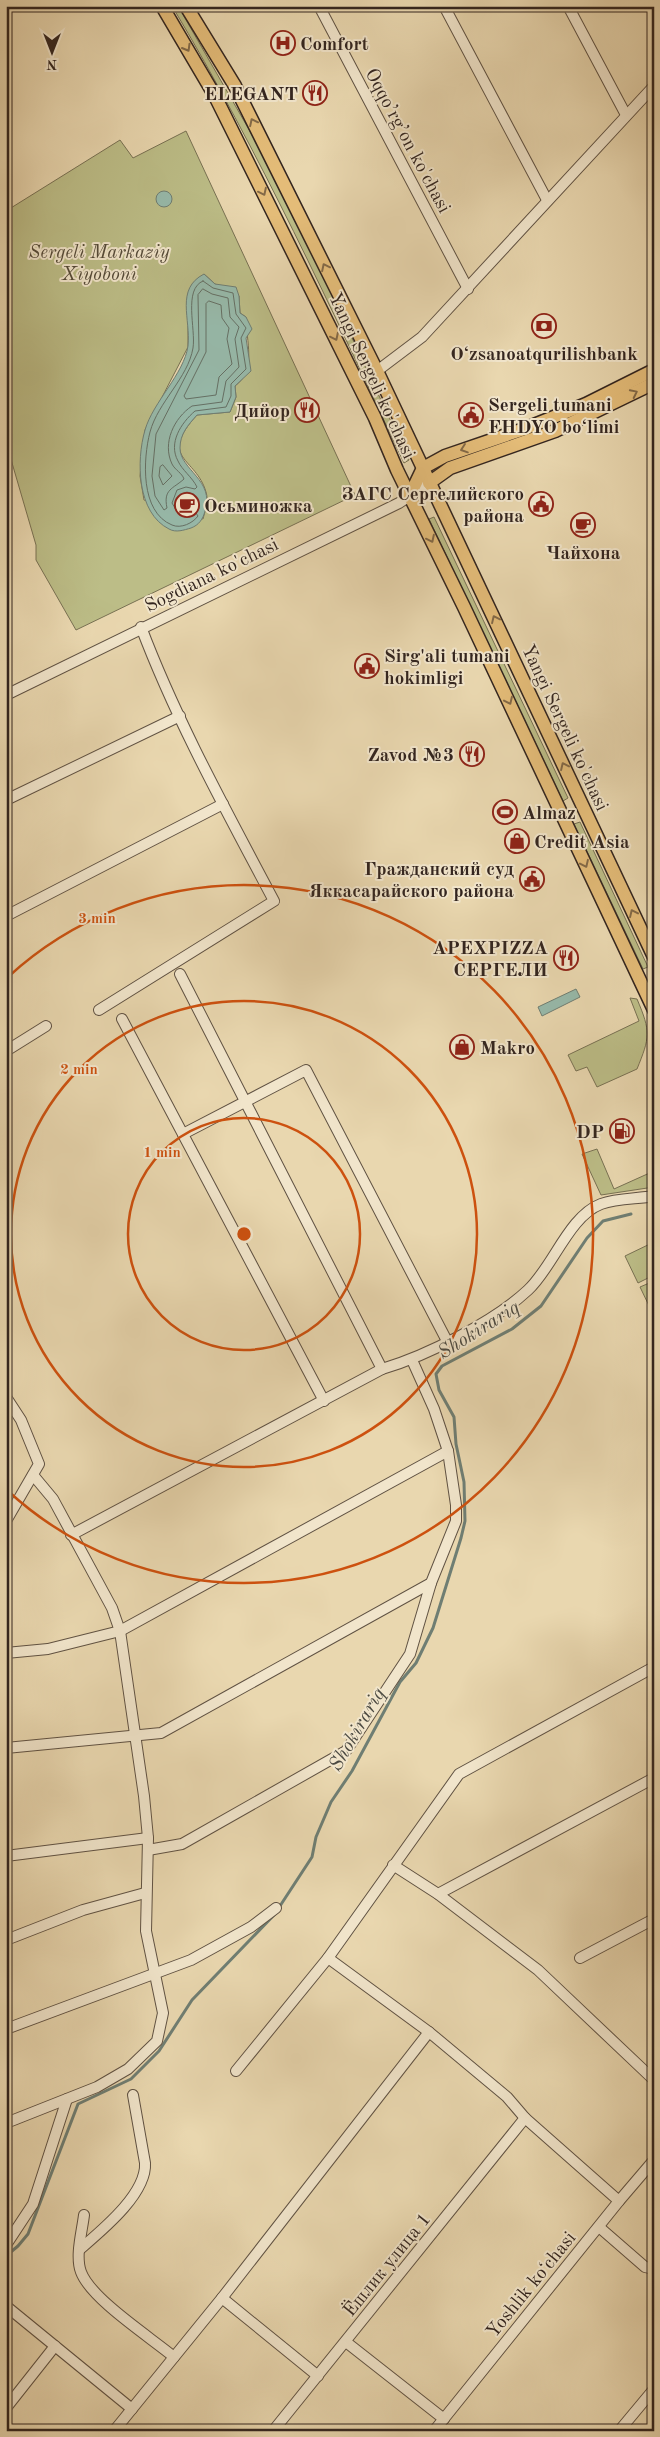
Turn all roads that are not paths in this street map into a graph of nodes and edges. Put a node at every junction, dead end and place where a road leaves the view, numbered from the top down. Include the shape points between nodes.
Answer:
1 (162, 6) edge
2 (186, 6) edge
3 (320, 6) edge
4 (444, 6) edge
5 (568, 6) edge
6 (654, 86) edge
7 (626, 115) junction
8 (547, 200) junction
9 (468, 289) junction
10 (654, 370) edge
11 (377, 371) junction
12 (654, 383) edge
13 (422, 468) junction
14 (429, 483) junction
15 (410, 495) junction
16 (141, 628) junction
17 (6, 695) edge
18 (180, 716) junction
19 (578, 797) junction
20 (6, 800) edge
21 (223, 804) junction
22 (558, 806) junction
23 (6, 916) edge
24 (654, 957) edge
25 (180, 974) dead end
26 (648, 985) edge
27 (99, 1010) dead end
28 (654, 1010) edge
29 (122, 1019) dead end
30 (46, 1026) dead end
31 (6, 1051) edge
32 (246, 1101) junction
33 (183, 1134) junction
34 (654, 1196) edge
35 (447, 1341) junction
36 (412, 1360) junction
37 (382, 1370) junction
38 (6, 1397) edge
39 (324, 1400) junction
40 (448, 1451) junction
41 (33, 1475) junction
42 (6, 1521) edge
43 (71, 1535) junction
44 (432, 1583) junction
45 (120, 1631) junction
46 (6, 1653) edge
47 (654, 1667) edge
48 (136, 1736) junction
49 (6, 1748) edge
50 (654, 1778) edge
51 (148, 1838) junction
52 (148, 1850) junction
53 (6, 1856) edge
54 (393, 1865) junction
55 (145, 1894) junction
56 (438, 1894) junction
57 (276, 1908) dead end
58 (654, 1919) edge
59 (6, 1940) edge
60 (328, 1958) junction
61 (580, 1958) dead end
62 (154, 1974) junction
63 (6, 2029) edge
64 (428, 2032) junction
65 (236, 2071) dead end
66 (654, 2080) edge
67 (133, 2095) dead end
68 (67, 2099) junction
69 (525, 2118) junction
70 (6, 2123) edge
71 (654, 2160) edge
72 (619, 2200) junction
73 (84, 2215) dead end
74 (599, 2227) junction
75 (6, 2245) edge
76 (79, 2250) junction
77 (654, 2269) edge
78 (222, 2298) junction
79 (6, 2306) edge
80 (346, 2342) junction
81 (55, 2346) junction
82 (174, 2356) junction
83 (318, 2376) junction
84 (654, 2389) edge
85 (6, 2408) edge
86 (132, 2409) junction
87 (444, 2419) junction
88 (114, 2431) edge
89 (273, 2431) edge
90 (434, 2431) edge
91 (619, 2431) edge

1 -> 15 main road, Yangi Sergeli ko'chasi via 215,96
11 -> 2 main road, Yangi Sergeli ko'chasi via 235,86
3 - 9 street, Oqqo’rg’on ko'chasi
4 - 8 street
5 - 7 street
6 - 7 street
7 - 8 street
8 - 9 street
9 - 11 street via 422,337
10 -> 13 main road via 586,404 458,451
11 - 13 main road, Yangi Sergeli ko'chasi
14 -> 12 main road via 456,466 554,431
13 - 14 main road, Yangi Sergeli ko'chasi
13 - 15 main road
14 - 15 street, Sogdiana ko'chasi
19 -> 14 main road, Yangi Sergeli ko'chasi
15 - 16 street, Sogdiana ko'chasi via 390,508
15 -> 22 main road, Yangi Sergeli ko'chasi
16 - 17 street, Sogdiana ko'chasi
16 - 18 street
18 - 20 street
18 - 21 street
19 - 22 main road
24 -> 19 main road, Yangi Sergeli ko'chasi
21 - 23 street
21 - 27 street via 274,901
22 -> 26 main road, Yangi Sergeli ko'chasi
25 - 32 street
26 - 28 main road, Yangi Sergeli ko'chasi
29 - 33 street
30 - 31 street
32 - 33 street
32 - 35 street via 306,1070
32 - 37 street
33 - 39 street
34 - 35 street via 607,1202 592,1209 579,1220 529,1290 489,1318
35 - 36 street
36 - 37 street
36 - 40 street
37 - 39 street
38 - 41 street via 21,1420 39,1464
39 - 43 street
40 - 44 street via 455,1490 456,1521
40 - 45 street
41 - 42 street
41 - 43 street via 53,1499
43 - 45 street via 112,1608
44 - 48 street via 161,1733
44 - 52 street via 410,1654 346,1751 182,1844
45 - 46 street via 48,1649
45 - 48 street
47 - 54 street via 459,1774
48 - 49 street
48 - 51 street
50 - 56 street
51 - 52 street
51 - 53 street
52 - 55 street
54 - 56 street
54 - 60 street
55 - 59 street via 83,1910
55 - 62 street via 146,1931
56 - 66 street via 538,1970
57 - 62 street via 250,1927 191,1960
58 - 61 street
60 - 64 street
60 - 65 street
62 - 63 street
62 - 68 street via 163,2013 157,2041 128,2069 98,2087
64 - 69 street via 507,2097
64 - 78 street
67 - 76 street via 146,2173 142,2183 103,2228
68 - 70 street
68 - 75 street via 33,2204
69 - 72 street
69 - 80 street, Ёшлик улица 1
71 - 72 street, Yoshlik koʻchasi
72 - 74 street, Yoshlik koʻchasi
73 - 76 street
74 - 77 street via 645,2267
74 - 87 street, Yoshlik koʻchasi
76 - 82 street via 80,2271 92,2291
78 - 82 street
78 - 83 street
79 - 81 street
80 - 83 street, Ёшлик улица 1
80 - 87 street
81 - 85 street
81 - 86 street
82 - 86 street
83 - 89 street, Ёшлик улица 1
84 - 91 street
86 - 88 street
87 - 90 street, Yoshlik koʻchasi

